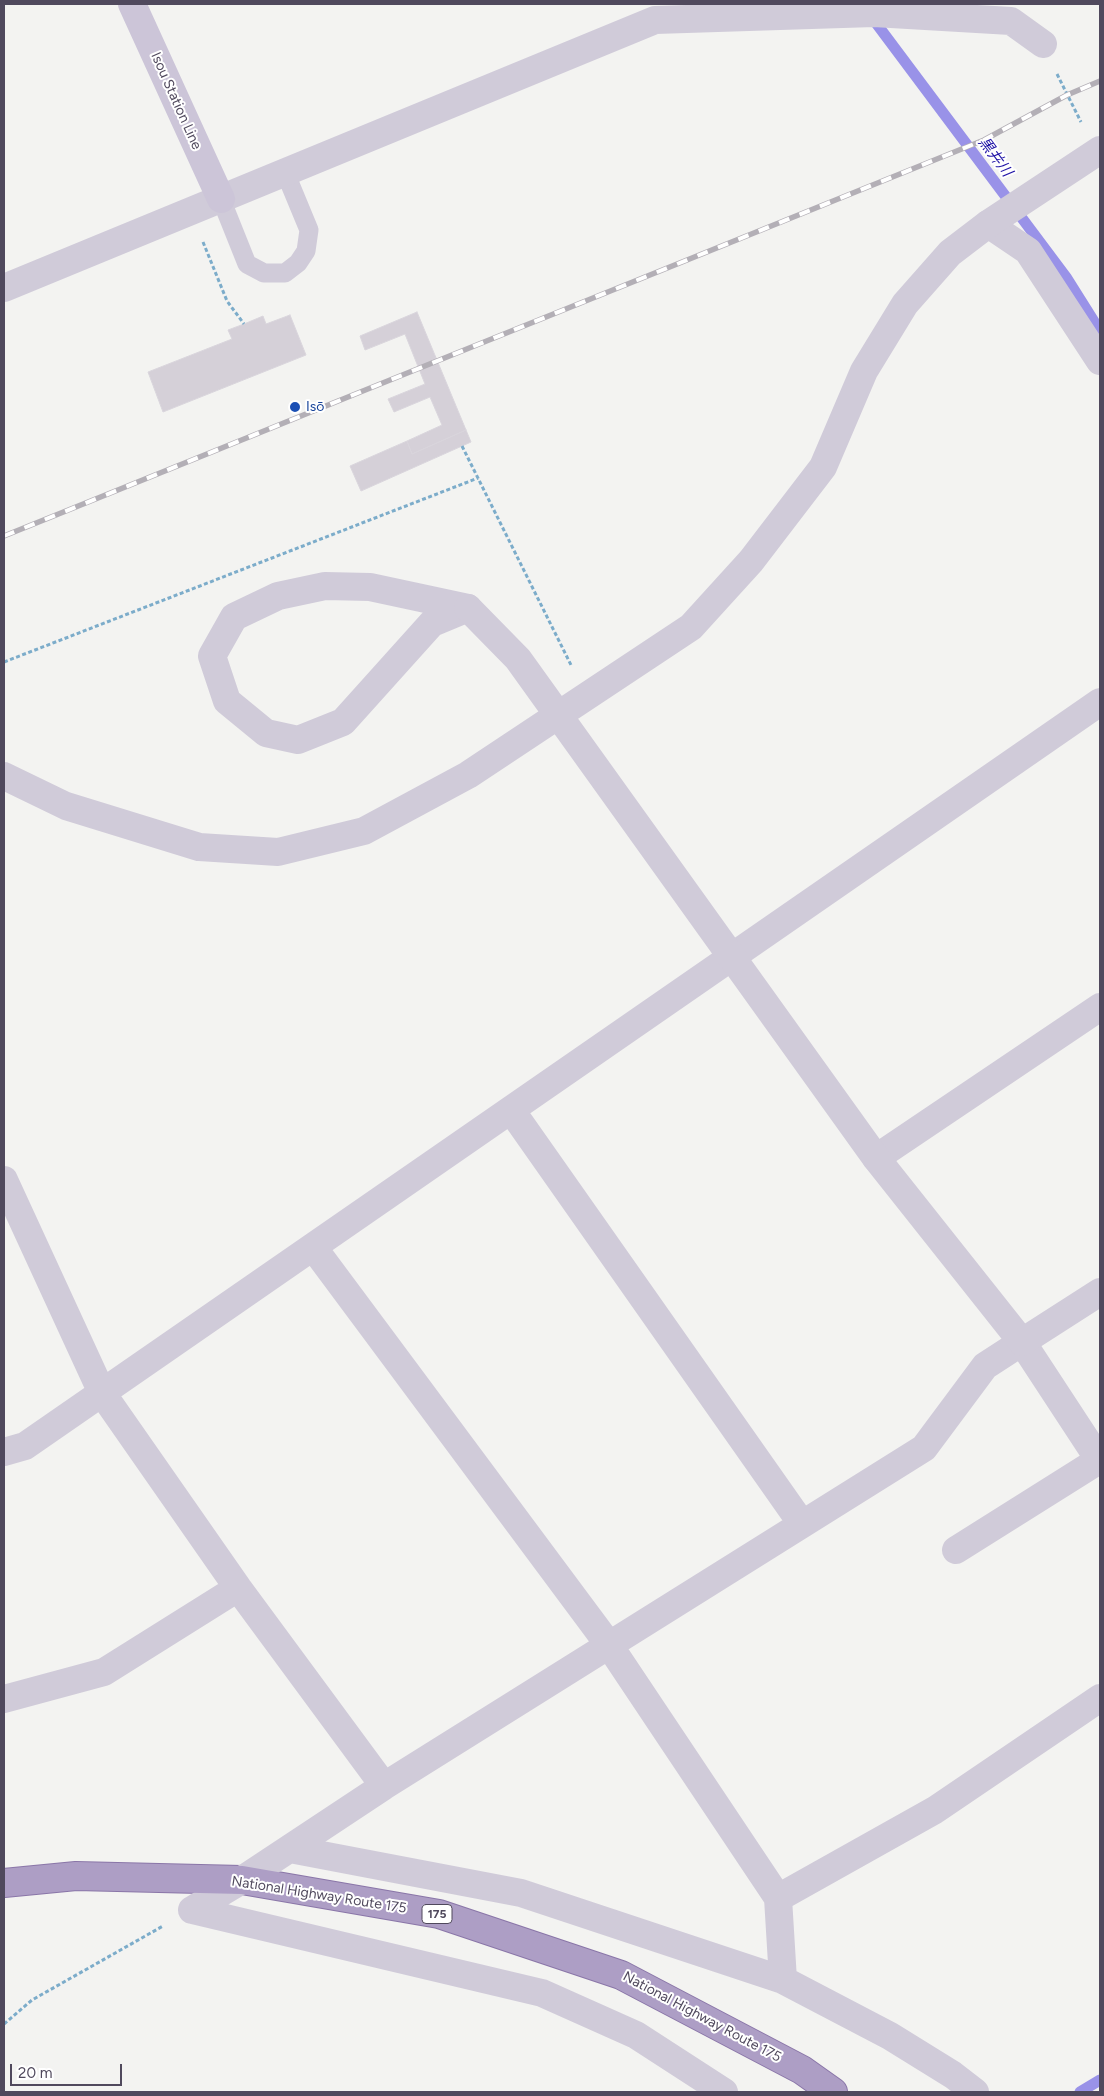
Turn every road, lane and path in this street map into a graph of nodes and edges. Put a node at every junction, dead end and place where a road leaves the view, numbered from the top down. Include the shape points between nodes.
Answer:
1 (132, 4) edge
2 (871, 9) edge
3 (1043, 44) joint
4 (1098, 151) edge
5 (284, 172) junction
6 (221, 199) junction
7 (988, 224) junction
8 (4, 288) edge
9 (1100, 361) edge
10 (462, 446) dead end
11 (478, 478) junction
12 (468, 608) junction
13 (4, 662) edge
14 (587, 697) junction
15 (1100, 702) edge
16 (558, 716) junction
17 (4, 776) edge
18 (732, 956) junction
19 (1100, 1007) edge
20 (511, 1110) junction
21 (876, 1158) junction
22 (4, 1180) edge
23 (313, 1247) junction
24 (1098, 1299) edge
25 (1022, 1342) junction
26 (102, 1393) junction
27 (4, 1452) edge
28 (1100, 1461) edge
29 (802, 1524) junction
30 (956, 1550) dead end
31 (238, 1588) junction
32 (609, 1645) junction
33 (1100, 1698) edge
34 (4, 1699) edge
35 (384, 1786) junction
36 (290, 1849) junction
37 (242, 1880) junction
38 (4, 1883) edge
39 (778, 1898) junction
40 (192, 1910) junction
41 (783, 1980) junction
42 (4, 2024) edge
43 (724, 2092) edge
44 (833, 2092) edge
45 (974, 2092) edge

1 - 6 main road, Isou Station Line
2 - 3 street via 1010,22
2 - 5 street via 655,20
3 - 4 path
4 - 7 street
5 - 6 street
5 - 6 lane via 309,230 306,251 285,273 264,273 247,264
6 - 8 street
7 - 9 street via 1028,251
7 - 14 street via 950,253 905,304 864,371 823,467 751,561 691,627
10 - 11 path
11 - 13 path
11 - 14 path
12 - 12 street via 432,623 343,722 298,740 266,733 227,701 212,656 234,617 278,596 325,586 370,588
12 - 16 street via 518,659
14 - 16 street
15 - 18 street
16 - 17 street via 468,775 364,831 278,852 199,847 66,806
16 - 18 street
18 - 20 street
18 - 21 street
19 - 21 street
20 - 23 street
20 - 29 street
21 - 25 street
22 - 26 street
23 - 26 street
23 - 32 street
24 - 25 street
25 - 28 street
25 - 29 street via 985,1366 924,1448
26 - 27 street via 25,1446
26 - 31 street
28 - 30 street
29 - 32 street
31 - 34 street via 104,1672
31 - 35 street
32 - 35 street
32 - 39 street
33 - 39 street via 934,1810
35 - 36 street
36 - 37 street
36 - 41 street via 521,1894
37 - 38 highway, National Highway Route 175 / 175 via 76,1876
37 - 40 street
37 - 44 highway, National Highway Route 175 / 175 via 439,1914 567,1955 621,1975 802,2070
39 - 41 street
40 - 42 path via 32,2000
40 - 43 street via 542,1993 636,2035
41 - 45 street via 890,2036 954,2075

